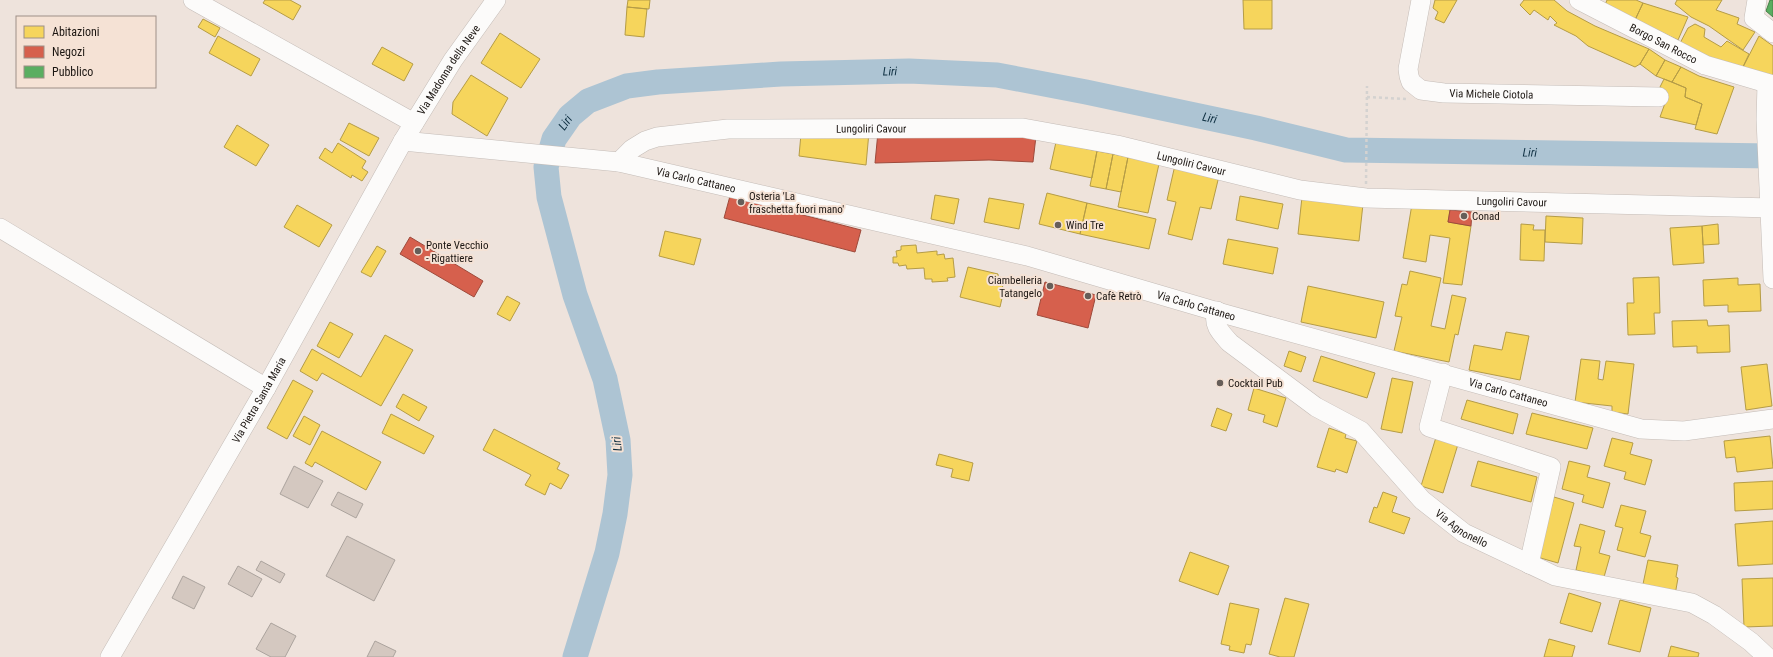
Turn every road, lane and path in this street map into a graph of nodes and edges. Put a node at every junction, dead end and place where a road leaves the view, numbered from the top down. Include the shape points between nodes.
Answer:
1 (193, 0) edge
2 (496, 0) edge
3 (1422, 0) edge
4 (1579, 0) edge
5 (1757, 0) edge
6 (1773, 33) edge
7 (1764, 83) edge
8 (1367, 86) dead end
9 (1659, 97) dead end
10 (414, 123) junction
11 (403, 141) junction
12 (612, 162) junction
13 (1366, 185) dead end
14 (1771, 208) edge
15 (0, 228) edge
16 (1773, 279) edge
17 (1216, 311) junction
18 (1443, 373) junction
19 (266, 388) junction
20 (1773, 419) edge
21 (1529, 564) junction
22 (110, 657) edge
23 (1767, 657) edge

1 - 10 street
2 - 10 street, Via Madonna della Neve via 453,60
3 - 9 street, Via Michele Ciotola via 1408,69 1411,82 1422,90 1444,93
4 - 7 street, Borgo San Rocco via 1705,65
5 - 6 street via 1754,18
7 - 14 street
8 - 13 path
10 - 11 street, Via Madonna della Neve
11 - 12 street, Via Carlo Cattaneo
11 - 19 street, Via Pietra Santa Maria
12 - 14 street, Lungoliri Cavour via 645,141 657,137 728,129 1023,128 1117,145 1300,190 1331,195
12 - 17 street, Via Carlo Cattaneo via 1027,256
14 - 16 street
15 - 19 street
17 - 18 street, Via Carlo Cattaneo
17 - 21 street, Via Agnonello via 1215,324 1230,343 1316,407 1361,431 1428,505 1464,533
18 - 20 street, Via Carlo Cattaneo via 1641,429 1684,431
18 - 21 street via 1429,426 1551,467
19 - 22 street, Via Pietra Santa Maria
21 - 23 street, Via Agnonello via 1555,576 1692,603 1714,615

